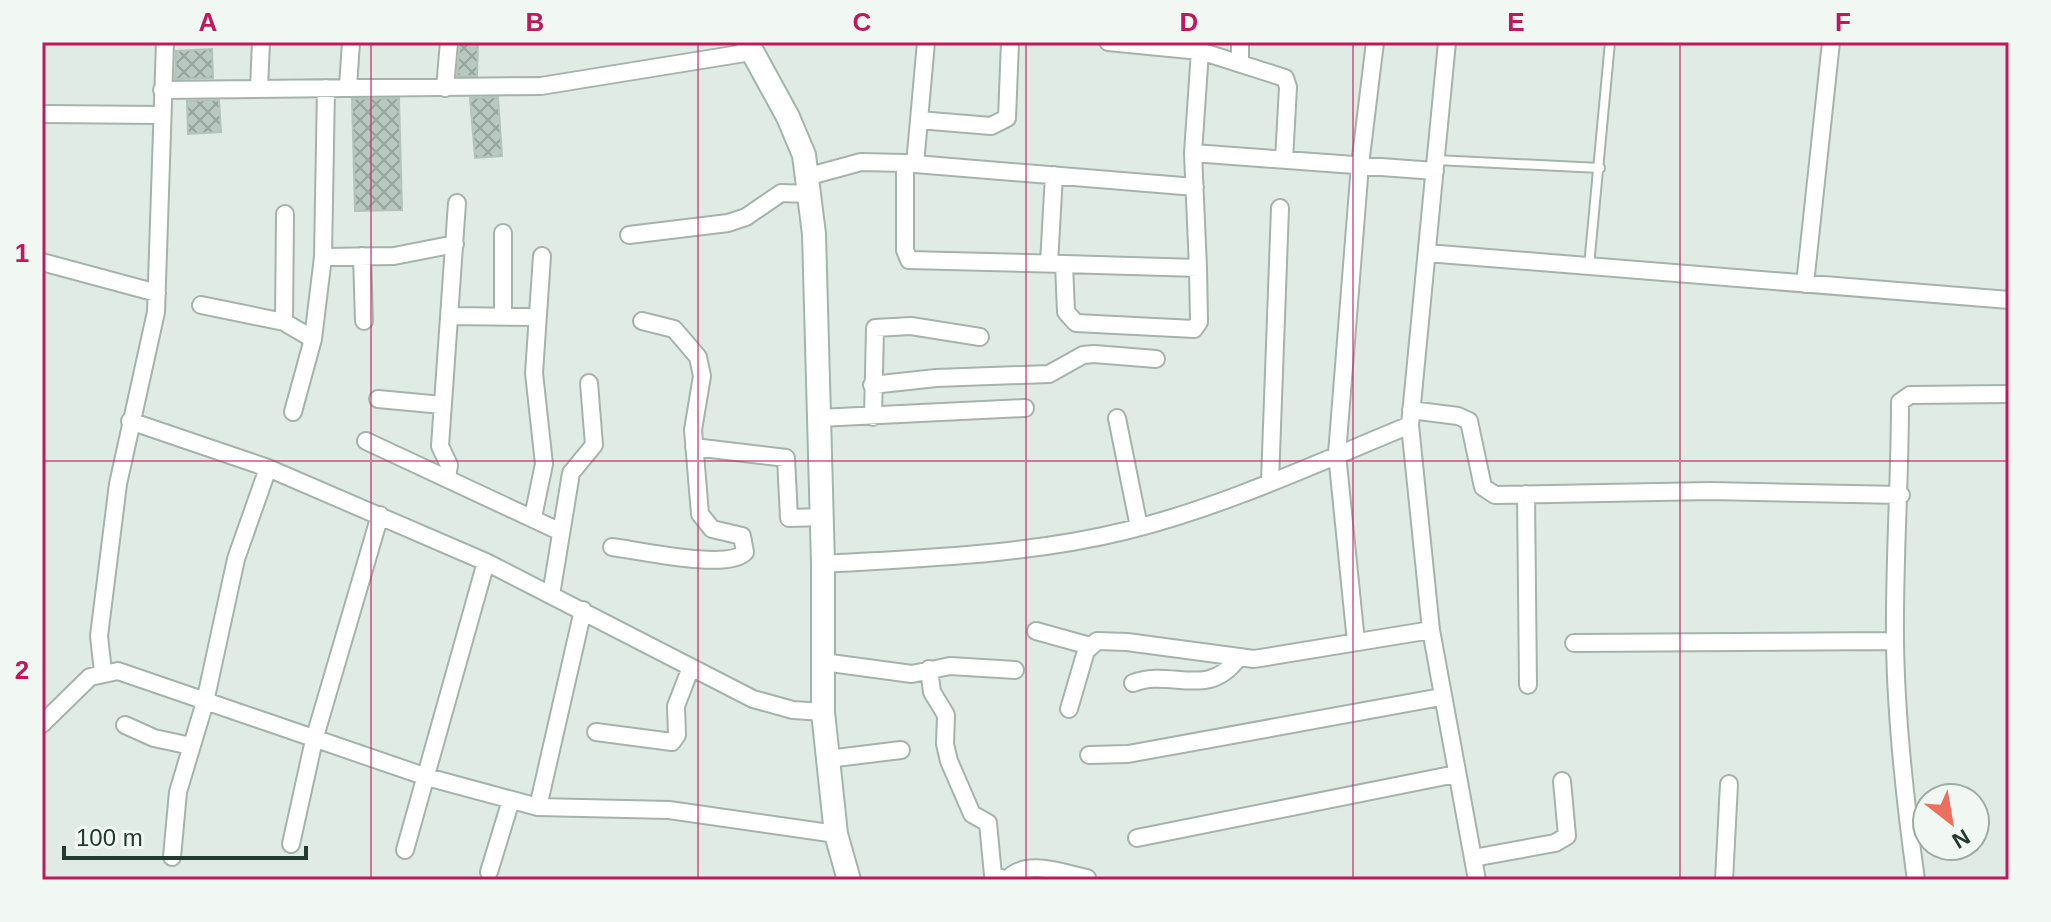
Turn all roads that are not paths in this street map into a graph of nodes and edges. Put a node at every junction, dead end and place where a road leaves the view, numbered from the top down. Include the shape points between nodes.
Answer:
1 (165, 42) edge
2 (261, 42) edge
3 (351, 42) edge
4 (449, 42) edge
5 (926, 42) edge
6 (1010, 42) edge
7 (1108, 42) edge
8 (1240, 42) edge
9 (1375, 42) edge
10 (1447, 42) edge
11 (1610, 42) edge
12 (1831, 42) edge
13 (749, 47) edge
14 (1200, 51) junction
15 (1240, 63) junction
16 (348, 87) junction
17 (259, 88) junction
18 (326, 88) junction
19 (445, 88) junction
20 (162, 90) junction
21 (42, 114) edge
22 (161, 115) junction
23 (919, 120) junction
24 (1193, 153) junction
25 (1284, 160) junction
26 (910, 164) junction
27 (1360, 165) junction
28 (1435, 166) junction
29 (1600, 168) junction
30 (1054, 175) junction
31 (808, 186) junction
32 (1195, 187) junction
33 (457, 203) dead end
34 (1280, 208) dead end
35 (285, 214) dead end
36 (503, 233) dead end
37 (629, 235) dead end
38 (455, 244) junction
39 (1427, 253) junction
40 (362, 256) junction
41 (542, 256) dead end
42 (323, 257) junction
43 (42, 262) edge
44 (1057, 264) junction
45 (1589, 266) junction
46 (1198, 268) junction
47 (1805, 284) junction
48 (157, 293) junction
49 (2009, 300) edge
50 (201, 305) dead end
51 (450, 316) junction
52 (503, 316) junction
53 (538, 317) junction
54 (364, 321) dead end
55 (642, 321) dead end
56 (284, 322) junction
57 (980, 337) dead end
58 (313, 339) junction
59 (1156, 359) dead end
60 (589, 383) dead end
61 (872, 385) junction
62 (2009, 394) edge
63 (378, 399) dead end
64 (442, 405) junction
65 (1025, 408) dead end
66 (293, 412) dead end
67 (873, 417) junction
68 (1410, 417) junction
69 (819, 418) junction
70 (1117, 418) dead end
71 (130, 421) junction
72 (366, 441) dead end
73 (694, 447) junction
74 (1337, 454) junction
75 (268, 468) junction
76 (447, 478) junction
77 (1270, 481) junction
78 (1526, 494) junction
79 (1901, 495) junction
80 (380, 515) junction
81 (533, 517) junction
82 (822, 517) junction
83 (1139, 527) junction
84 (561, 532) junction
85 (612, 547) dead end
86 (486, 562) junction
87 (823, 564) junction
88 (551, 595) junction
89 (583, 610) junction
90 (1431, 630) junction
91 (1036, 631) dead end
92 (1895, 641) junction
93 (1356, 642) junction
94 (1574, 643) dead end
95 (1090, 646) junction
96 (1238, 658) junction
97 (823, 662) junction
98 (691, 667) junction
99 (929, 669) junction
100 (1015, 670) dead end
101 (103, 672) junction
102 (1133, 683) dead end
103 (1528, 685) dead end
104 (1441, 697) junction
105 (205, 702) junction
106 (1069, 709) dead end
107 (823, 712) junction
108 (42, 724) edge
109 (125, 725) dead end
110 (596, 732) dead end
111 (314, 740) junction
112 (191, 746) junction
113 (901, 750) dead end
114 (1089, 755) dead end
115 (828, 759) junction
116 (1456, 774) junction
117 (427, 777) junction
118 (1562, 781) dead end
119 (1729, 784) dead end
120 (511, 800) junction
121 (538, 807) junction
122 (836, 834) junction
123 (1137, 838) dead end
124 (291, 844) dead end
125 (405, 850) dead end
126 (172, 857) dead end
127 (1473, 858) junction
128 (489, 872) dead end
129 (1087, 878) dead end
130 (849, 880) edge
131 (1006, 880) edge
132 (1477, 880) edge
133 (1724, 880) edge
134 (1916, 880) edge

1 - 20 street
2 - 17 street
3 - 16 street
4 - 19 street
5 - 23 street
6 - 23 street via 1007,118 1001,124
7 - 14 street
8 - 15 street
9 - 27 street
10 - 28 street
11 - 29 lane
12 - 47 street
13 - 19 street via 572,82
13 - 31 street via 788,117 804,155
14 - 15 street
14 - 24 street
15 - 25 street via 1287,81
16 - 18 street
16 - 19 street
17 - 18 street
17 - 20 street
18 - 42 street
20 - 22 street
21 - 22 street
22 - 48 street
23 - 26 street
24 - 25 street
24 - 32 street
25 - 27 street
26 - 30 street
26 - 31 street via 861,162
26 - 44 street via 905,250 909,260
27 - 28 street
27 - 74 street
28 - 29 lane
28 - 39 street
29 - 45 lane
30 - 32 street
30 - 44 street
31 - 37 street via 781,193 728,223
31 - 69 street
32 - 46 street
33 - 38 street
34 - 77 street
35 - 56 street
36 - 52 street
38 - 40 street via 394,256
38 - 51 street
39 - 45 street
39 - 68 street
40 - 42 street
40 - 54 street
41 - 53 street
42 - 58 street
43 - 48 street
44 - 46 street
44 - 46 street via 1070,320 1194,329 1199,322
45 - 47 street
47 - 49 street
48 - 71 street via 153,332
50 - 56 street
51 - 52 street
51 - 64 street
52 - 53 street
53 - 81 street via 535,391 544,464
55 - 73 street via 674,329 698,357 702,376
56 - 58 street
57 - 61 street via 878,326 873,333
58 - 66 street
59 - 61 street via 1083,355 1049,374
60 - 84 street via 594,445 571,473
61 - 67 street
62 - 79 street via 1910,395 1900,402
63 - 64 street
64 - 76 street via 440,446 449,465
65 - 67 street
67 - 69 street
68 - 74 street
68 - 78 street via 1458,416 1469,421 1483,487 1488,493
68 - 90 street
69 - 82 street
70 - 83 street
71 - 75 street
71 - 101 street via 99,636
72 - 76 street
73 - 82 street via 786,458 789,518
73 - 85 street via 700,514 712,529 742,536 743,556 698,559
74 - 77 street
74 - 93 street
75 - 80 street
75 - 105 street via 236,559
76 - 81 street
77 - 83 street
78 - 79 street
78 - 103 street
79 - 92 street
80 - 86 street
80 - 111 street
81 - 84 street
82 - 87 street
83 - 87 street via 942,557
84 - 88 street
86 - 88 street
86 - 117 street
87 - 97 street
88 - 89 street
89 - 98 street
89 - 121 street
90 - 93 street
90 - 104 street
91 - 95 street
92 - 94 street
92 - 134 street
93 - 96 street via 1274,658
95 - 96 street via 1108,640
95 - 106 street
96 - 102 street via 1230,670 1207,681
97 - 99 street via 912,674
97 - 107 street
98 - 107 street via 774,706
98 - 110 street via 676,706 677,735 672,742
99 - 100 street
99 - 131 street via 932,692 946,715 949,761 972,814 988,823 993,875
101 - 105 street via 118,671
101 - 108 street via 90,677
104 - 114 street via 1128,754
104 - 116 street
105 - 111 street
105 - 112 street
107 - 115 street
109 - 112 street
111 - 117 street
111 - 124 street
112 - 126 street via 176,806
113 - 115 street
115 - 122 street
116 - 123 street
116 - 127 street
117 - 120 street
117 - 125 street
118 - 127 street via 1567,836 1555,843
119 - 133 street
120 - 121 street
120 - 128 street
121 - 122 street via 669,810
122 - 130 street
127 - 132 street
129 - 131 street via 1030,868 1019,869

